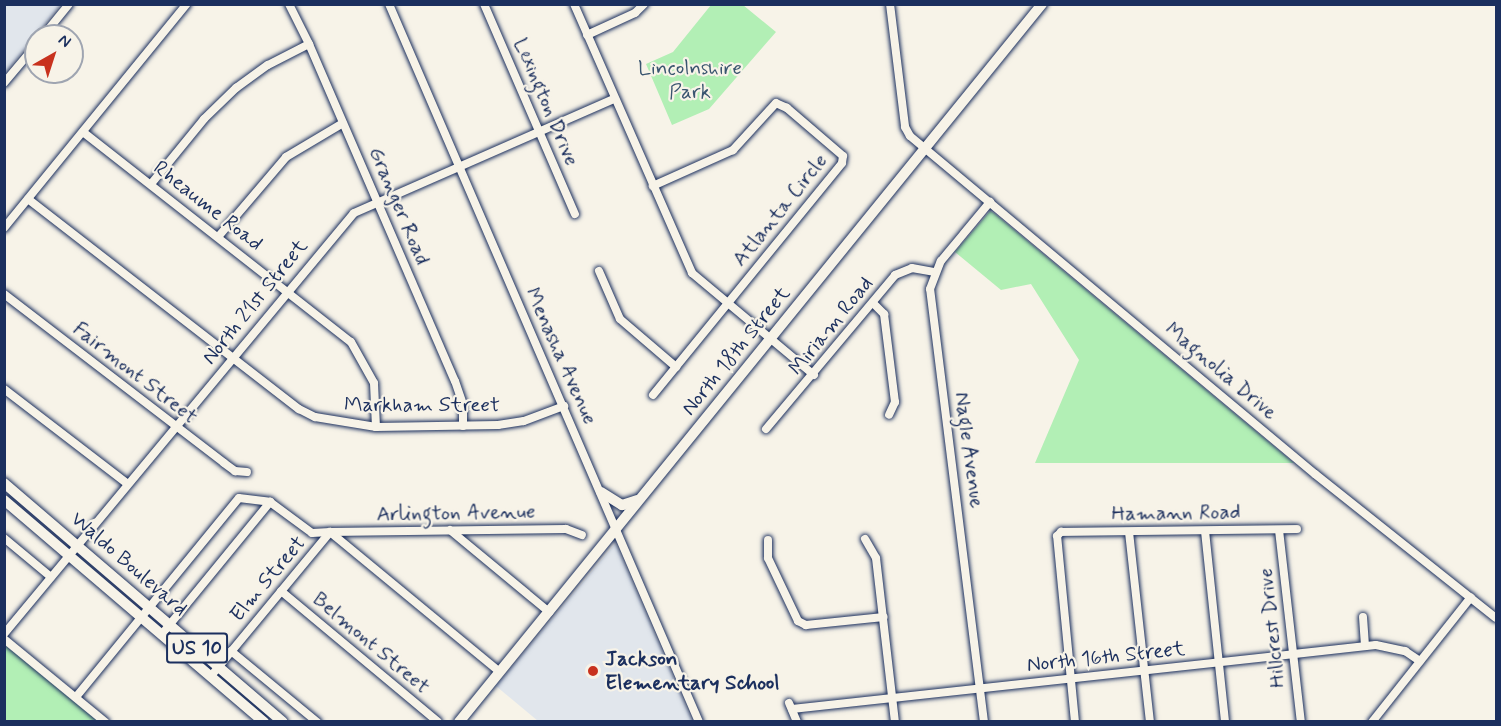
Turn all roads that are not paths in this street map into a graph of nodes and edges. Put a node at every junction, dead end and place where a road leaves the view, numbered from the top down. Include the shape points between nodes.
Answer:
1 (69, 4) edge
2 (187, 4) edge
3 (288, 4) edge
4 (389, 4) edge
5 (484, 4) edge
6 (574, 4) edge
7 (644, 4) edge
8 (890, 4) edge
9 (1042, 4) edge
10 (53, 24) edge
11 (587, 35) junction
12 (309, 44) junction
13 (24, 59) edge
14 (4, 83) edge
15 (614, 99) junction
16 (343, 123) junction
17 (539, 131) junction
18 (83, 132) junction
19 (925, 148) junction
20 (459, 166) junction
21 (151, 184) junction
22 (653, 186) junction
23 (28, 199) junction
24 (377, 202) junction
25 (990, 202) junction
26 (575, 214) dead end
27 (4, 228) edge
28 (218, 237) junction
29 (599, 271) dead end
30 (934, 272) junction
31 (287, 290) junction
32 (4, 294) edge
33 (873, 303) junction
34 (727, 304) junction
35 (770, 339) junction
36 (232, 358) junction
37 (676, 367) junction
38 (814, 375) junction
39 (4, 389) edge
40 (653, 396) dead end
41 (564, 406) junction
42 (889, 415) dead end
43 (463, 426) junction
44 (175, 427) junction
45 (376, 427) junction
46 (766, 429) dead end
47 (247, 472) dead end
48 (4, 483) edge
49 (128, 484) junction
50 (601, 492) junction
51 (640, 499) junction
52 (4, 500) edge
53 (270, 502) junction
54 (616, 528) junction
55 (1297, 529) dead end
56 (450, 530) junction
57 (1279, 530) junction
58 (1205, 531) junction
59 (330, 532) junction
60 (1129, 532) junction
61 (582, 535) dead end
62 (4, 538) edge
63 (865, 539) dead end
64 (768, 540) dead end
65 (77, 545) junction
66 (69, 555) junction
67 (51, 577) junction
68 (281, 591) junction
69 (1471, 597) junction
70 (148, 607) junction
71 (549, 612) junction
72 (142, 617) junction
73 (884, 617) junction
74 (1363, 617) dead end
75 (1497, 618) edge
76 (170, 625) junction
77 (4, 634) edge
78 (162, 634) junction
79 (4, 639) edge
80 (1365, 646) junction
81 (231, 651) junction
82 (1293, 654) junction
83 (1219, 662) junction
84 (1420, 662) junction
85 (219, 667) junction
86 (1145, 670) junction
87 (500, 672) junction
88 (211, 676) junction
89 (1070, 679) junction
90 (981, 689) junction
91 (76, 697) junction
92 (893, 698) junction
93 (105, 722) edge
94 (264, 722) edge
95 (283, 722) edge
96 (317, 722) edge
97 (438, 722) edge
98 (459, 722) edge
99 (699, 722) edge
100 (797, 722) edge
101 (895, 722) edge
102 (984, 722) edge
103 (1075, 722) edge
104 (1150, 722) edge
105 (1225, 722) edge
106 (1300, 722) edge
107 (1372, 722) edge

1 - 10 street
2 - 18 street
3 - 12 street, Granger Road
4 - 20 street, Menasha Avenue
5 - 17 street, Lexington Drive
6 - 11 street
7 - 11 street via 635,13
8 - 19 street via 905,127
9 - 19 main road, North 18th Street
11 - 15 street
12 - 16 street, Granger Road
12 - 21 street via 268,65 236,88 204,119
13 - 14 street
15 - 17 street, North 21st Street
15 - 22 street
16 - 24 street, Granger Road
16 - 28 street via 286,157
17 - 20 street, North 21st Street
17 - 26 street, Lexington Drive
18 - 21 street, Rheaume Road
18 - 23 street
19 - 25 street, Magnolia Drive
19 - 35 main road, North 18th Street
20 - 24 street, North 21st Street
20 - 41 street, Menasha Avenue
21 - 28 street, Rheaume Road
22 - 34 street via 692,273
22 - 34 street, Atlanta Circle via 733,150 776,103 842,153 842,163
23 - 27 street
23 - 36 street, Markham Street
24 - 31 street, North 21st Street via 343,223
24 - 43 street, Granger Road via 455,381 463,404
25 - 30 street
25 - 69 street, Magnolia Drive via 1315,474
28 - 31 street, Rheaume Road
29 - 37 street via 620,319
30 - 33 street, Miriam Road via 901,270
30 - 90 street, Nagle Avenue via 930,298
31 - 36 street, North 21st Street
31 - 45 street, Rheaume Road via 340,331 362,357 374,383
32 - 44 street, Fairmont Street
33 - 38 street, Miriam Road
33 - 42 street via 884,314 895,402
34 - 35 street
34 - 37 street
35 - 38 street
35 - 51 main road, North 18th Street
36 - 44 street, North 21st Street
36 - 45 street, Markham Street via 315,417
37 - 40 street
38 - 46 street, Miriam Road
39 - 49 street
41 - 43 street, Markham Street via 524,421
41 - 50 street, Menasha Avenue
43 - 45 street, Markham Street
44 - 47 street, Fairmont Street via 236,471
44 - 49 street, North 21st Street
48 - 65 main road, Waldo Boulevard / US 10
49 - 65 street, North 21st Street
50 - 51 main road via 622,505
50 - 54 street, Menasha Avenue
51 - 54 main road, North 18th Street
52 - 66 main road, Waldo Boulevard / US 10
53 - 59 street via 307,531
53 - 70 street via 239,498
53 - 76 street
54 - 71 main road, North 18th Street
54 - 99 street, Menasha Avenue
55 - 57 street, Hamann Road
56 - 59 street, Arlington Avenue
56 - 61 street, Arlington Avenue via 566,529
56 - 71 street
57 - 58 street, Hamann Road
57 - 82 street, Hillcrest Drive
58 - 60 street, Hamann Road
58 - 83 street
59 - 68 street, Elm Street
59 - 87 street
60 - 86 street
60 - 89 street, Hamann Road via 1057,536
62 - 67 street
63 - 73 street via 876,558
64 - 73 street via 768,558 798,621 806,625
65 - 66 street, North 21st Street
65 - 70 main road, Waldo Boulevard / US 10
66 - 67 street, North 21st Street
66 - 72 main road, Waldo Boulevard / US 10
67 - 77 street, North 21st Street
68 - 81 street, Elm Street
68 - 97 street, Belmont Street
69 - 75 street, Magnolia Drive
69 - 84 street
70 - 72 street
70 - 76 main road, Waldo Boulevard / US 10
71 - 87 main road, North 18th Street
72 - 78 main road, Waldo Boulevard / US 10
72 - 91 street
73 - 92 street
74 - 80 street
76 - 78 street
76 - 85 main road, Waldo Boulevard / US 10
78 - 88 main road, Waldo Boulevard / US 10
79 - 91 street
80 - 82 street, North 16th Street
80 - 84 street, North 16th Street via 1390,646
81 - 85 street, Elm Street
81 - 96 street
82 - 83 street, North 16th Street
82 - 106 street, Hillcrest Drive
83 - 86 street, North 16th Street
83 - 105 street
84 - 107 street
85 - 88 street, Elm Street
85 - 95 main road, Waldo Boulevard / US 10
86 - 89 street, North 16th Street
86 - 104 street
87 - 98 main road, North 18th Street
88 - 94 main road, Waldo Boulevard / US 10
89 - 90 street, North 16th Street
89 - 103 street
90 - 92 street, North 16th Street
90 - 102 street, Nagle Avenue
91 - 93 street
92 - 100 street, North 16th Street via 791,706
92 - 101 street

